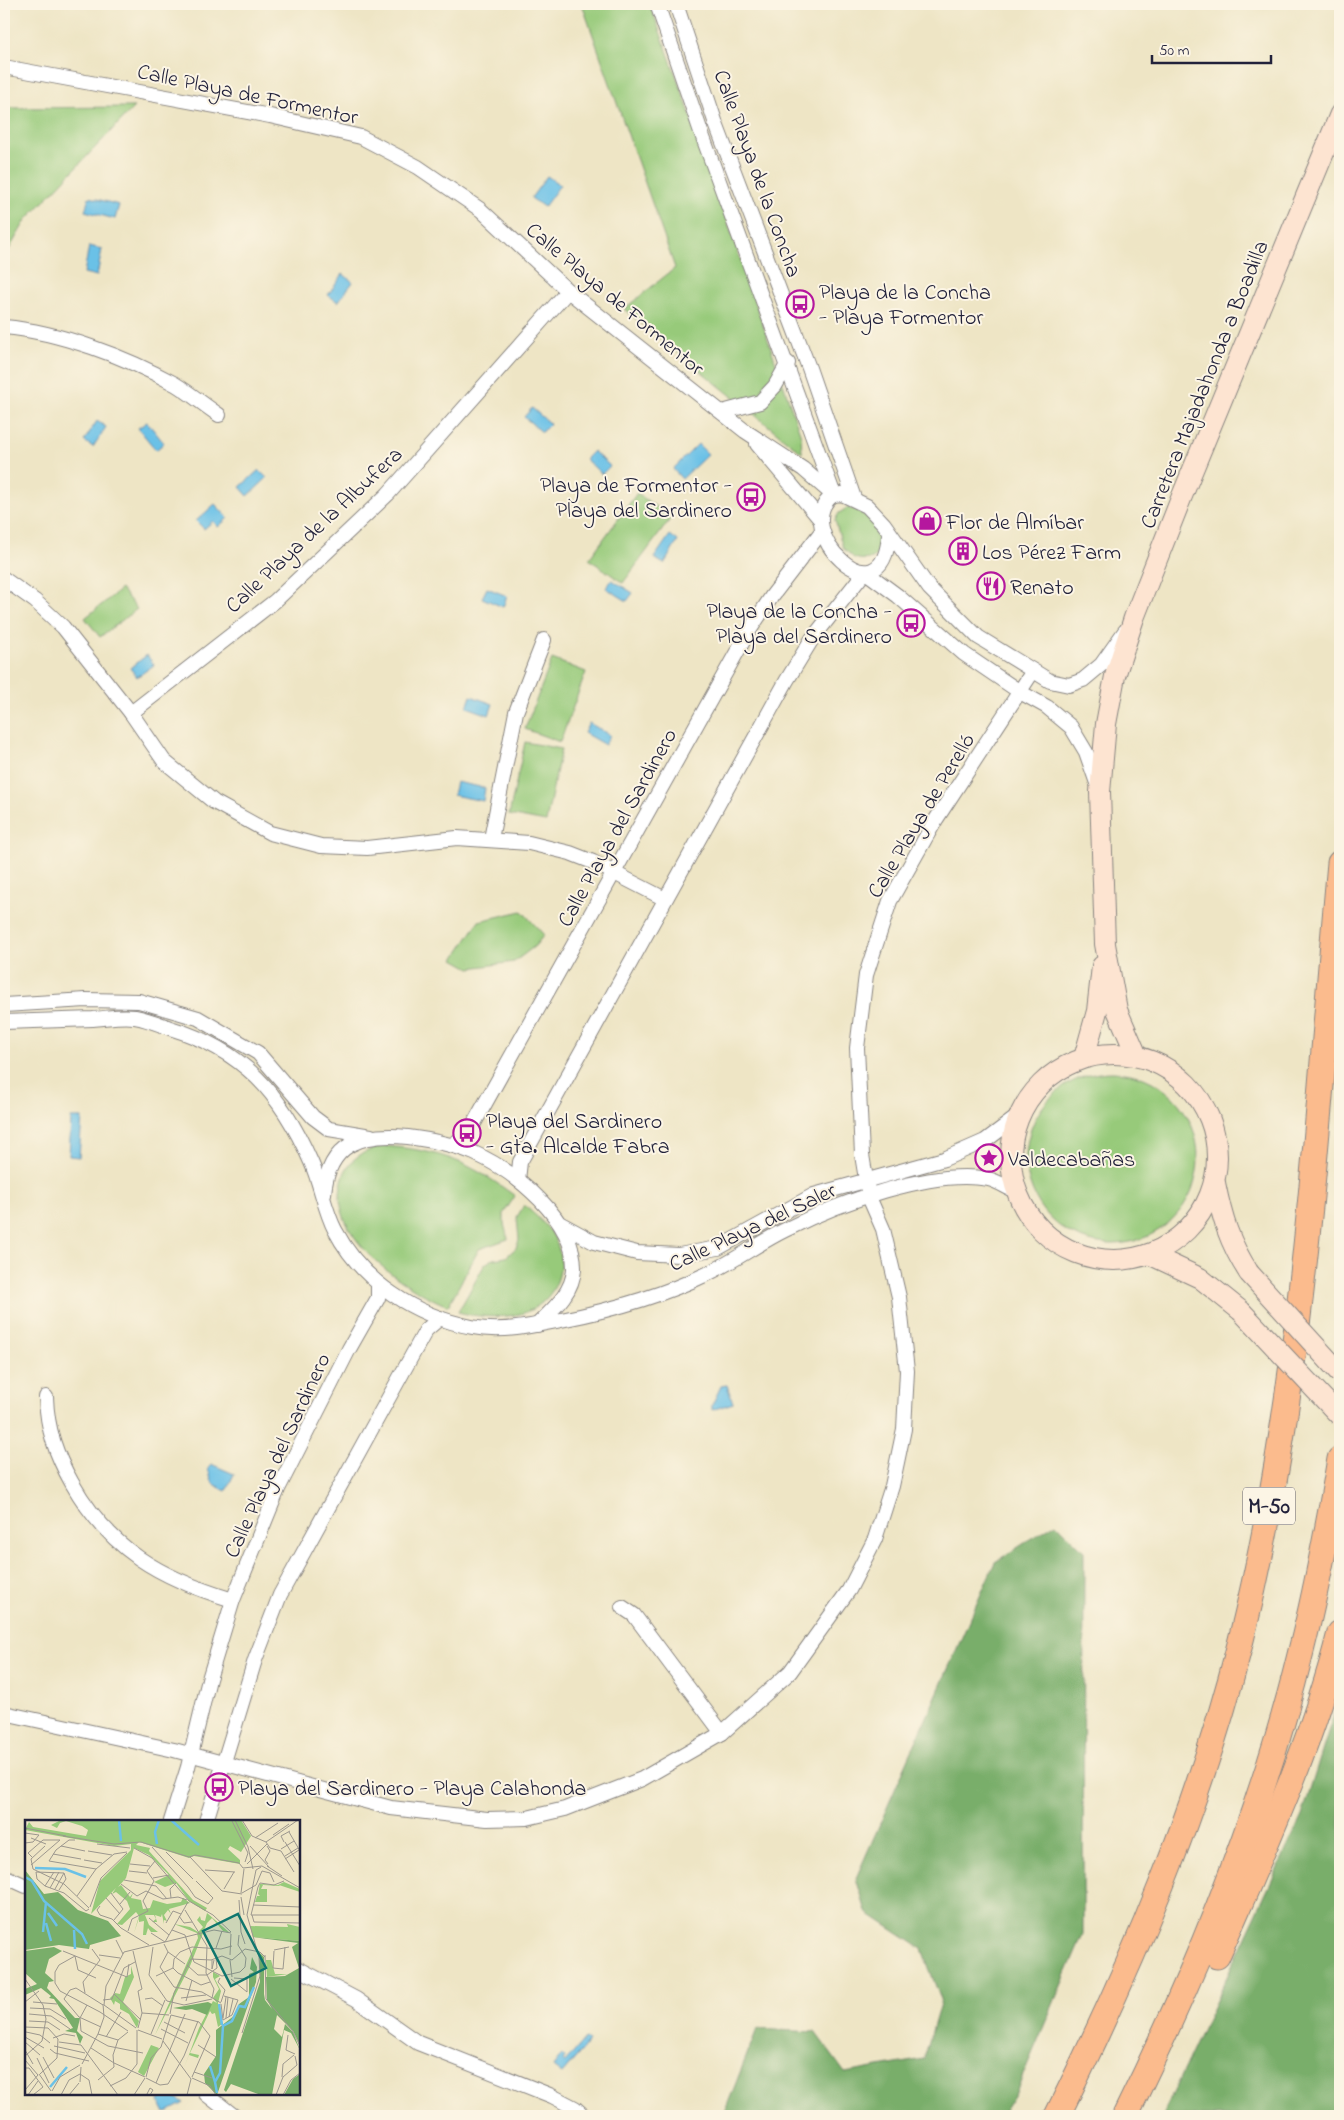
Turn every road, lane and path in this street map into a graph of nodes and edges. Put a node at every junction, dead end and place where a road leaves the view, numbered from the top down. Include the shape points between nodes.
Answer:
1 (657, 4) edge
2 (676, 4) edge
3 (4, 67) edge
4 (1340, 114) edge
5 (568, 291) junction
6 (4, 327) edge
7 (788, 363) junction
8 (722, 412) junction
9 (219, 415) dead end
10 (745, 431) junction
11 (834, 495) junction
12 (854, 498) junction
13 (821, 525) junction
14 (889, 534) junction
15 (865, 573) junction
16 (4, 579) edge
17 (1134, 618) junction
18 (544, 640) dead end
19 (1032, 671) junction
20 (1020, 692) junction
21 (131, 713) junction
22 (1100, 792) junction
23 (491, 839) junction
24 (1340, 863) edge
25 (614, 874) junction
26 (665, 899) junction
27 (1105, 944) junction
28 (4, 1005) edge
29 (4, 1022) edge
30 (1137, 1056) junction
31 (1084, 1058) junction
32 (1018, 1117) junction
33 (374, 1136) junction
34 (452, 1145) junction
35 (518, 1180) junction
36 (865, 1180) junction
37 (1215, 1183) junction
38 (1015, 1191) junction
39 (869, 1197) junction
40 (324, 1200) junction
41 (561, 1224) junction
42 (1151, 1255) junction
43 (378, 1285) junction
44 (440, 1318) junction
45 (537, 1325) junction
46 (1340, 1373) edge
47 (46, 1397) dead end
48 (1340, 1416) edge
49 (1340, 1459) edge
50 (233, 1600) junction
51 (622, 1607) dead end
52 (1340, 1633) edge
53 (4, 1713) edge
54 (722, 1732) junction
55 (191, 1755) junction
56 (224, 1764) junction
57 (171, 1820) edge
58 (206, 1820) edge
59 (4, 1876) edge
60 (25, 1886) edge
61 (300, 1970) edge
62 (207, 2095) edge
63 (234, 2116) edge
64 (584, 2116) edge
65 (1057, 2116) edge
66 (1125, 2116) edge
67 (1141, 2116) edge

1 - 7 street, Calle Playa de la Concha via 701,132
2 - 12 street, Calle Playa de la Concha via 716,124 809,368
3 - 5 street, Calle Playa de Formentor via 361,137 418,167 481,210
4 - 17 street, Carretera Majadahonda a Boadilla
5 - 8 street, Calle Playa de Formentor
5 - 21 street, Calle Playa de la Albufera via 388,494 275,601
6 - 9 street via 65,340 128,361 176,385
7 - 8 street via 775,386 760,402
7 - 11 street, Calle Playa de la Concha
8 - 10 street, Calle Playa de Formentor
10 - 11 street, Calle Playa de Formentor via 803,469
10 - 13 street, Calle Playa de Formentor
11 - 12 street
11 - 13 street via 824,505
12 - 14 street via 867,506
13 - 15 street via 835,554
13 - 25 street, Calle Playa del Sardinero via 747,634
14 - 15 street via 884,558 878,567
14 - 19 street via 929,588 978,637
15 - 20 street via 898,596 964,654
15 - 26 street via 812,639
16 - 21 street via 64,627
17 - 19 street via 1100,665 1083,680 1068,685 1050,681
17 - 22 street, Carretera Majadahonda a Boadilla via 1115,676 1106,724
18 - 23 street via 516,712
19 - 20 street, Calle Playa de Perelló
20 - 22 street via 1047,706 1071,727 1086,752
20 - 36 street, Calle Playa de Perelló via 935,822 890,901 866,975 857,1048
21 - 23 street via 164,760 214,802 270,833 322,846 367,848 457,838
22 - 27 street, Carretera Majadahonda a Boadilla
23 - 25 street via 529,843 570,853
24 - 65 highway, M-50 via 1300,1296 1282,1435 1240,1644 1204,1768 1169,1867 1130,1964
25 - 26 street
25 - 34 street, Calle Playa del Sardinero via 468,1134
26 - 35 street via 520,1162
27 - 30 street, Carretera Majadahonda a Boadilla via 1117,1010
27 - 31 street, Carretera Majadahonda a Boadilla via 1097,1011
28 - 33 street via 86,1000 138,1001 198,1018 258,1054 313,1117 329,1129
29 - 40 street via 135,1017 195,1035 247,1066 272,1093 312,1164
30 - 31 street via 1110,1054
30 - 37 street via 1167,1069 1186,1084 1210,1118 1218,1150
31 - 32 street via 1056,1071 1033,1091
32 - 36 street, Calle Playa del Saler via 985,1141 944,1159
32 - 38 street via 1011,1141 1010,1166
33 - 34 street via 427,1139
33 - 40 street via 349,1144 340,1152 326,1176
34 - 35 street via 490,1161
35 - 41 street
36 - 39 street, Calle Playa de Perelló
36 - 41 street, Calle Playa del Saler via 814,1195 718,1248 680,1255 637,1253 594,1242
37 - 42 street via 1202,1213 1180,1238
37 - 46 street, bridge via 1223,1224 1249,1273
38 - 39 street, Calle Playa del Saler via 989,1179 961,1177 916,1183
38 - 42 street via 1031,1220 1055,1243 1085,1258 1118,1261
39 - 45 street, Calle Playa del Saler via 810,1218 708,1273 651,1296 604,1312
39 - 54 street, Calle Playa de Perelló via 883,1229 899,1297 907,1371 904,1428 892,1486 874,1539 849,1590 790,1672
40 - 43 street, Calle Playa del Saler via 335,1230
41 - 45 street via 571,1246 574,1270 560,1303
42 - 48 street, bridge via 1200,1278 1240,1311
43 - 44 street, Calle Playa del Saler
43 - 50 street, Calle Playa del Sardinero via 378,1298 278,1490
44 - 45 street, Calle Playa del Saler via 474,1328
44 - 56 street via 426,1330 280,1595 255,1660
47 - 50 street via 50,1433 62,1466 86,1508 109,1535 163,1573
49 - 66 highway, M-50 via 1301,1652 1267,1769 1196,1965
50 - 55 street, Calle Playa del Sardinero via 209,1679
51 - 54 street via 634,1615
52 - 67 highway via 1291,1785 1208,1976
53 - 55 street, Calle Playa de Perelló
54 - 56 street, Calle Playa de Perelló via 642,1779 565,1808 527,1818 487,1819 390,1808
55 - 56 street, Calle Playa de Perelló
55 - 57 street, Calle Playa del Sardinero
56 - 58 street
59 - 60 street
61 - 64 street via 356,1999 418,2043 552,2096
62 - 63 street

